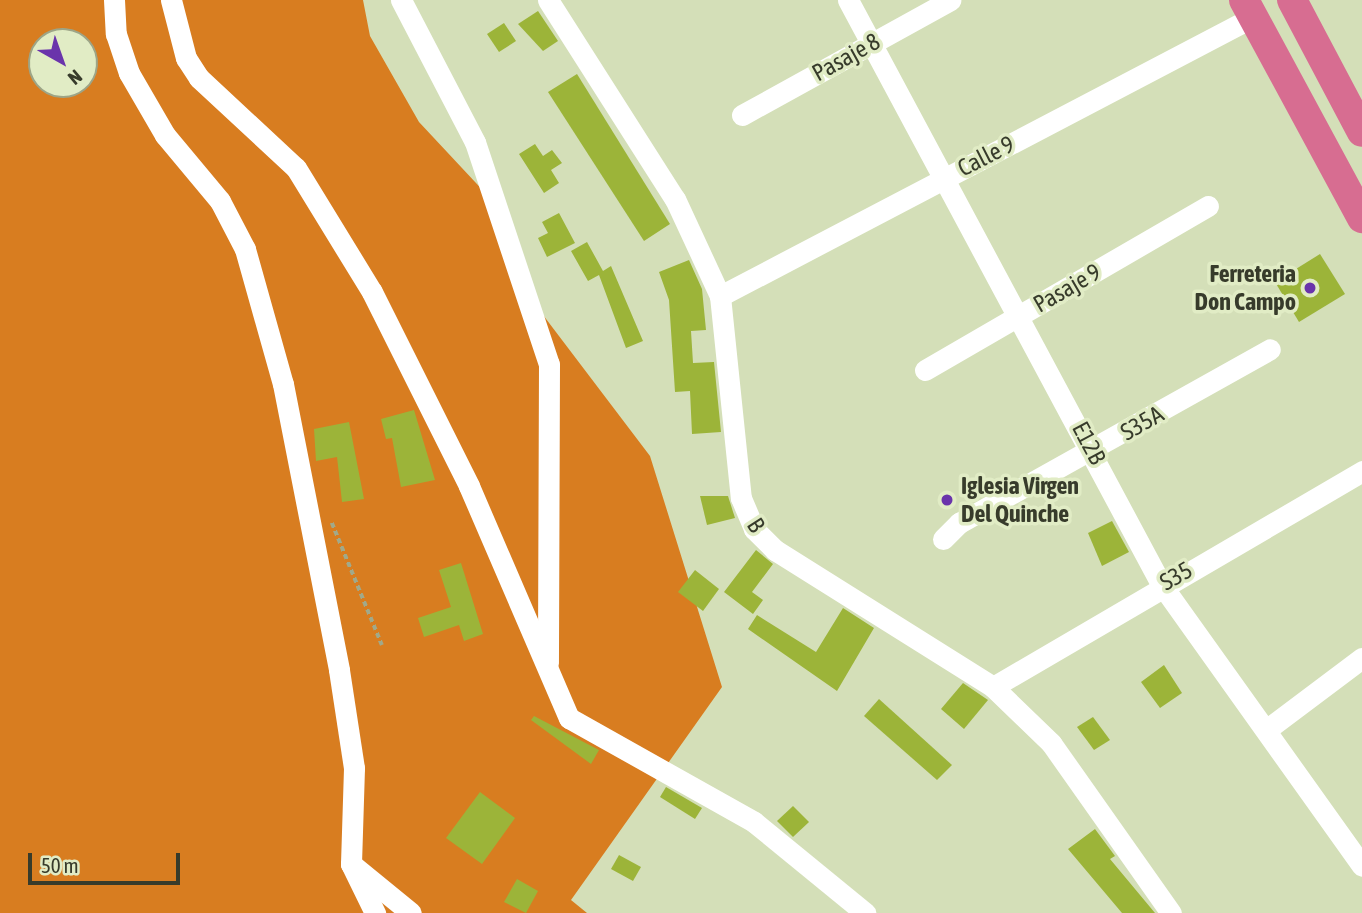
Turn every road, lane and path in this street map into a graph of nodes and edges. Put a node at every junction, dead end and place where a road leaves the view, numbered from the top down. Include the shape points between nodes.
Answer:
1 (114, 0) edge
2 (171, 0) edge
3 (401, 0) edge
4 (548, 0) edge
5 (848, 0) edge
6 (950, 0) edge
7 (1292, 0) edge
8 (1248, 8) edge
9 (871, 44) junction
10 (742, 115) dead end
11 (1362, 132) edge
12 (945, 177) junction
13 (1209, 206) dead end
14 (1362, 218) edge
15 (720, 296) junction
16 (1019, 316) junction
17 (1270, 349) dead end
18 (925, 370) dead end
19 (1094, 451) junction
20 (1362, 471) edge
21 (327, 513) dead end
22 (943, 539) dead end
23 (1161, 584) junction
24 (382, 645) dead end
25 (1362, 659) edge
26 (548, 666) junction
27 (993, 687) junction
28 (1266, 730) junction
29 (1360, 858) edge
30 (351, 864) junction
31 (375, 913) edge
32 (411, 913) edge
33 (865, 913) edge
34 (1171, 913) edge

1 - 30 street via 116,34 128,73 165,135 220,201 245,249 283,384 354,768
2 - 26 street via 186,58 199,78 319,197 423,390
3 - 26 street via 475,142 549,364
4 - 15 street, B via 676,199
5 - 9 street, E12B
6 - 9 street, Pasaje 8
7 - 11 highway
8 - 12 street, Calle 9
8 - 14 highway
9 - 10 street, Pasaje 8
9 - 12 street, E12B
12 - 15 street, Calle 9
12 - 16 street, E12B
13 - 16 street, Pasaje 9
15 - 27 street, B via 741,498 754,529 775,550
16 - 18 street, Pasaje 9
16 - 19 street, E12B
17 - 19 street, S35A
19 - 22 street, S35A via 959,523
19 - 23 street, E12B
20 - 23 street, S35
21 - 24 path
23 - 27 street, S35
23 - 28 street, E12B
25 - 28 street
26 - 33 street via 569,718 754,821
27 - 34 street, B via 1051,743
28 - 29 street, E12B
30 - 31 street
30 - 32 street

